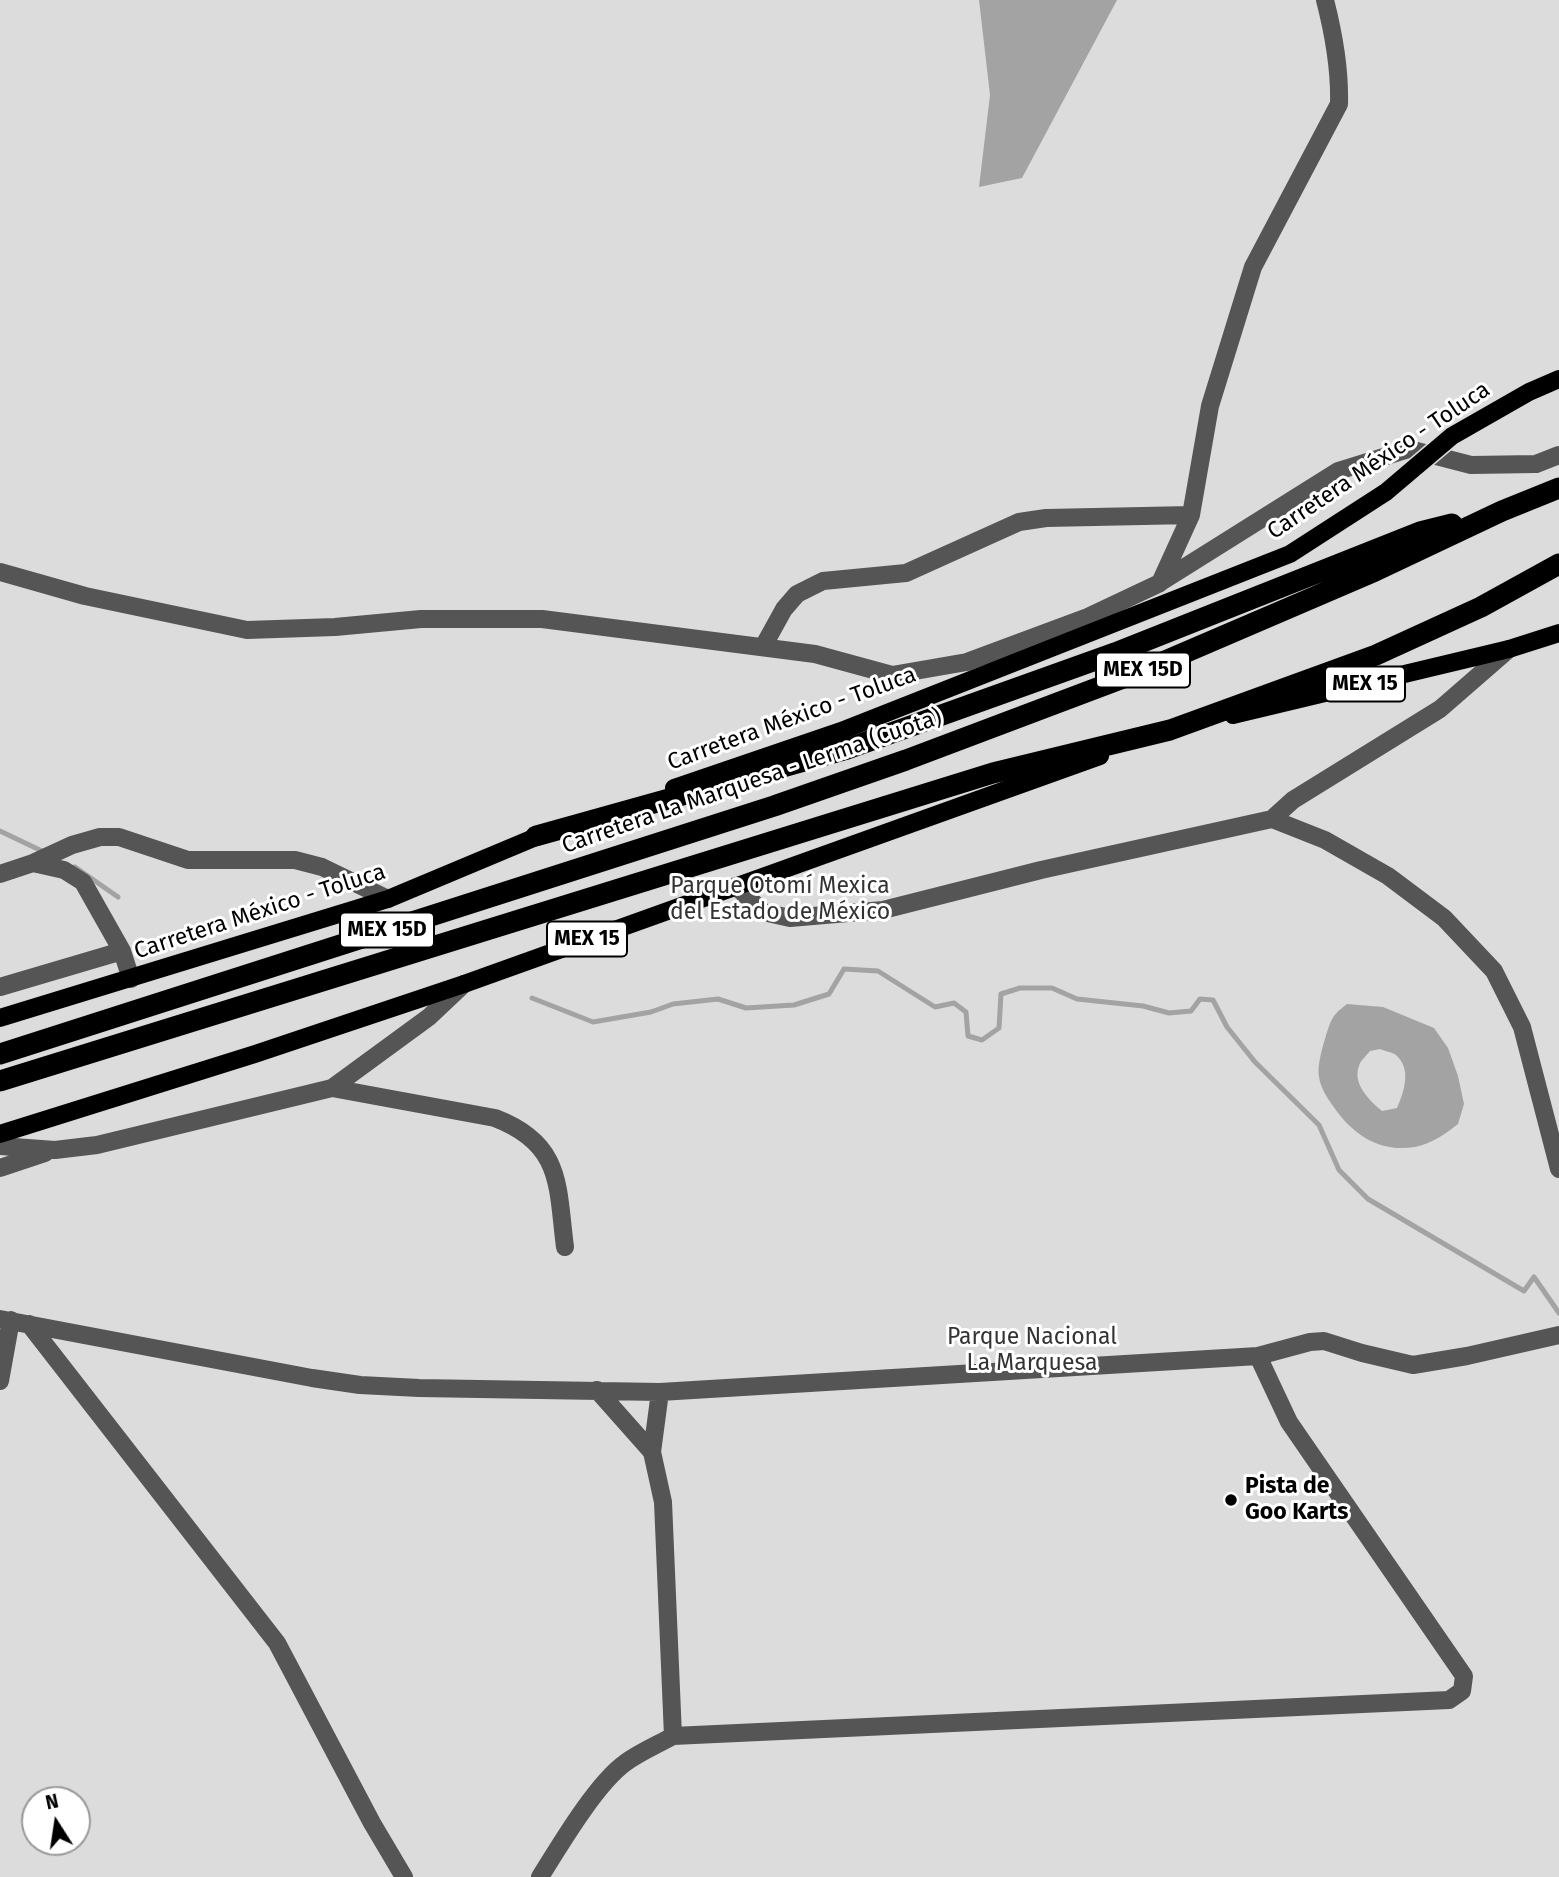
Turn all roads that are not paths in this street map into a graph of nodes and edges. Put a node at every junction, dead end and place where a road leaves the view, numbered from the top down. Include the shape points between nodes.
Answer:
1 (1325, 0) edge
2 (1559, 379) edge
3 (1559, 455) edge
4 (1559, 488) edge
5 (1502, 511) junction
6 (1191, 515) junction
7 (1559, 564) edge
8 (0, 572) edge
9 (1160, 583) junction
10 (1148, 611) junction
11 (1559, 633) edge
12 (763, 647) junction
13 (1509, 649) junction
14 (1170, 730) junction
15 (1272, 819) junction
16 (536, 836) junction
17 (38, 861) junction
18 (0, 874) edge
19 (736, 886) junction
20 (388, 899) junction
21 (122, 951) junction
22 (131, 979) junction
23 (464, 984) junction
24 (0, 987) edge
25 (0, 1018) edge
26 (0, 1054) edge
27 (0, 1081) edge
28 (332, 1088) junction
29 (0, 1134) edge
30 (0, 1146) edge
31 (55, 1150) junction
32 (0, 1168) edge
33 (1559, 1169) edge
34 (565, 1247) dead end
35 (5, 1319) edge
36 (29, 1324) junction
37 (1559, 1335) edge
38 (1258, 1356) junction
39 (0, 1381) edge
40 (597, 1391) junction
41 (660, 1392) junction
42 (652, 1452) junction
43 (673, 1736) junction
44 (404, 1877) edge
45 (540, 1877) edge

1 - 6 street via 1336,44 1339,104 1253,267 1210,405
2 - 10 main road, Carretera México - Toluca, bridge via 1452,436 1386,492 1290,554
3 - 9 street via 1536,464 1471,465 1409,449 1349,467
4 - 5 highway, MEX 15D
5 - 16 highway via 1420,533 1115,653 844,750
5 - 26 highway, Carretera La Marquesa - Lerma (Cuota) / MEX 15D via 1376,571 1142,671 906,760
6 - 9 street
6 - 12 street via 1019,522 906,573 823,581 797,594
7 - 14 highway, MEX 15D via 1481,607 1376,655
8 - 12 street via 85,596 247,630 421,618 542,619
9 - 10 street
9 - 12 street via 1088,617 955,664 892,674 815,654
10 - 16 main road, Carretera México - Toluca via 841,730
11 - 13 main road, MEX 15
13 - 14 main road, MEX 15
13 - 15 street via 1440,709 1293,800
14 - 19 main road, MEX 15
14 - 27 highway, MEX 15D via 993,773
15 - 19 street via 883,910 790,918 763,912
15 - 33 street via 1325,841 1388,876 1444,918 1494,971 1522,1027
16 - 20 main road, Carretera México - Toluca
17 - 18 street
17 - 20 street via 72,845 119,837 188,860 295,860 321,867
17 - 21 street via 83,882
19 - 23 main road, MEX 15
20 - 22 main road, Carretera México - Toluca
21 - 22 street
21 - 24 street
22 - 25 main road, Carretera México - Toluca
23 - 28 street via 429,1017
23 - 29 main road, MEX 15
28 - 31 street via 97,1145
28 - 34 street via 495,1118 527,1134 550,1158 556,1175
30 - 31 street
31 - 32 street
35 - 36 street
35 - 39 street
36 - 40 street via 360,1385
36 - 44 street via 277,1643
37 - 38 street via 1413,1365 1324,1341
38 - 41 street
38 - 43 street via 1301,1441 1464,1675 1462,1690 1448,1700
40 - 41 street
40 - 42 street
41 - 42 street
42 - 43 street via 663,1502
43 - 45 street via 623,1764

